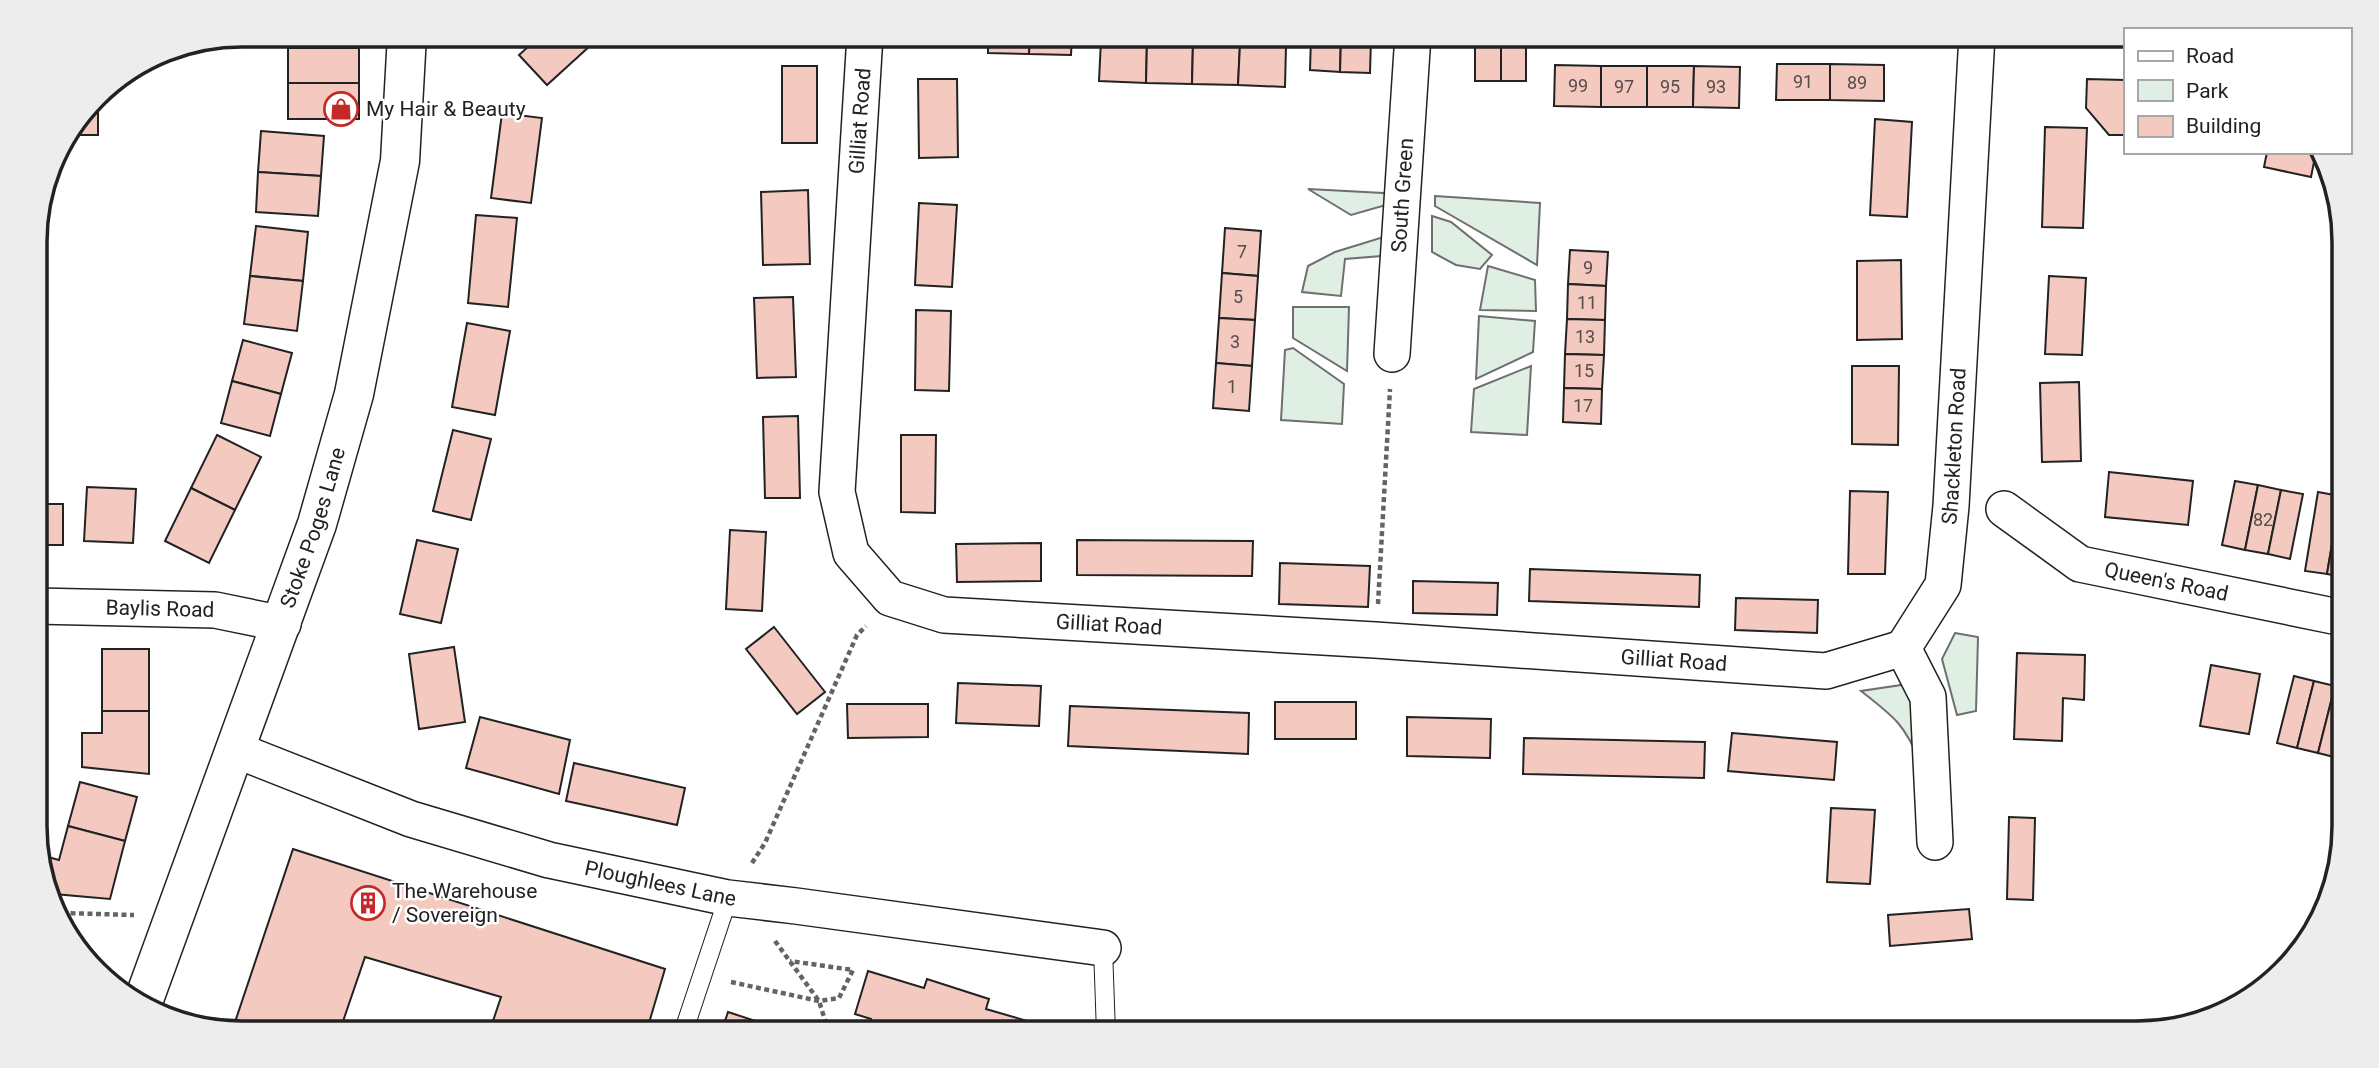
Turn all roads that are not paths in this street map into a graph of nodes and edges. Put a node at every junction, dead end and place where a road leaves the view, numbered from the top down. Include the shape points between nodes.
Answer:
1 (1412, 47) edge
2 (1976, 47) edge
3 (406, 48) edge
4 (864, 48) edge
5 (1392, 354) road end
6 (2004, 509) dead end
7 (47, 606) edge
8 (2332, 616) edge
9 (283, 624) junction
10 (1903, 648) junction
11 (236, 750) junction
12 (1935, 842) dead end
13 (728, 898) junction
14 (1103, 948) joint
15 (146, 995) edge
16 (687, 1021) edge
17 (1106, 1021) edge

1 - 5 street, South Green
2 - 10 street, Shackleton Road via 1943,585
3 - 9 street, Stoke Poges Lane via 400,161 354,394
4 - 10 street, Gilliat Road via 837,492 851,553 890,598 944,615 1826,671
6 - 8 street, Queen's Road via 2080,564
7 - 9 street, Baylis Road via 215,610
9 - 11 street, Stoke Poges Lane
10 - 12 street via 1928,697
11 - 13 street, Ploughlees Lane via 424,823 549,860
11 - 15 street, Stoke Poges Lane
13 - 14 street, Ploughlees Lane
13 - 16 lane
14 - 17 lane

